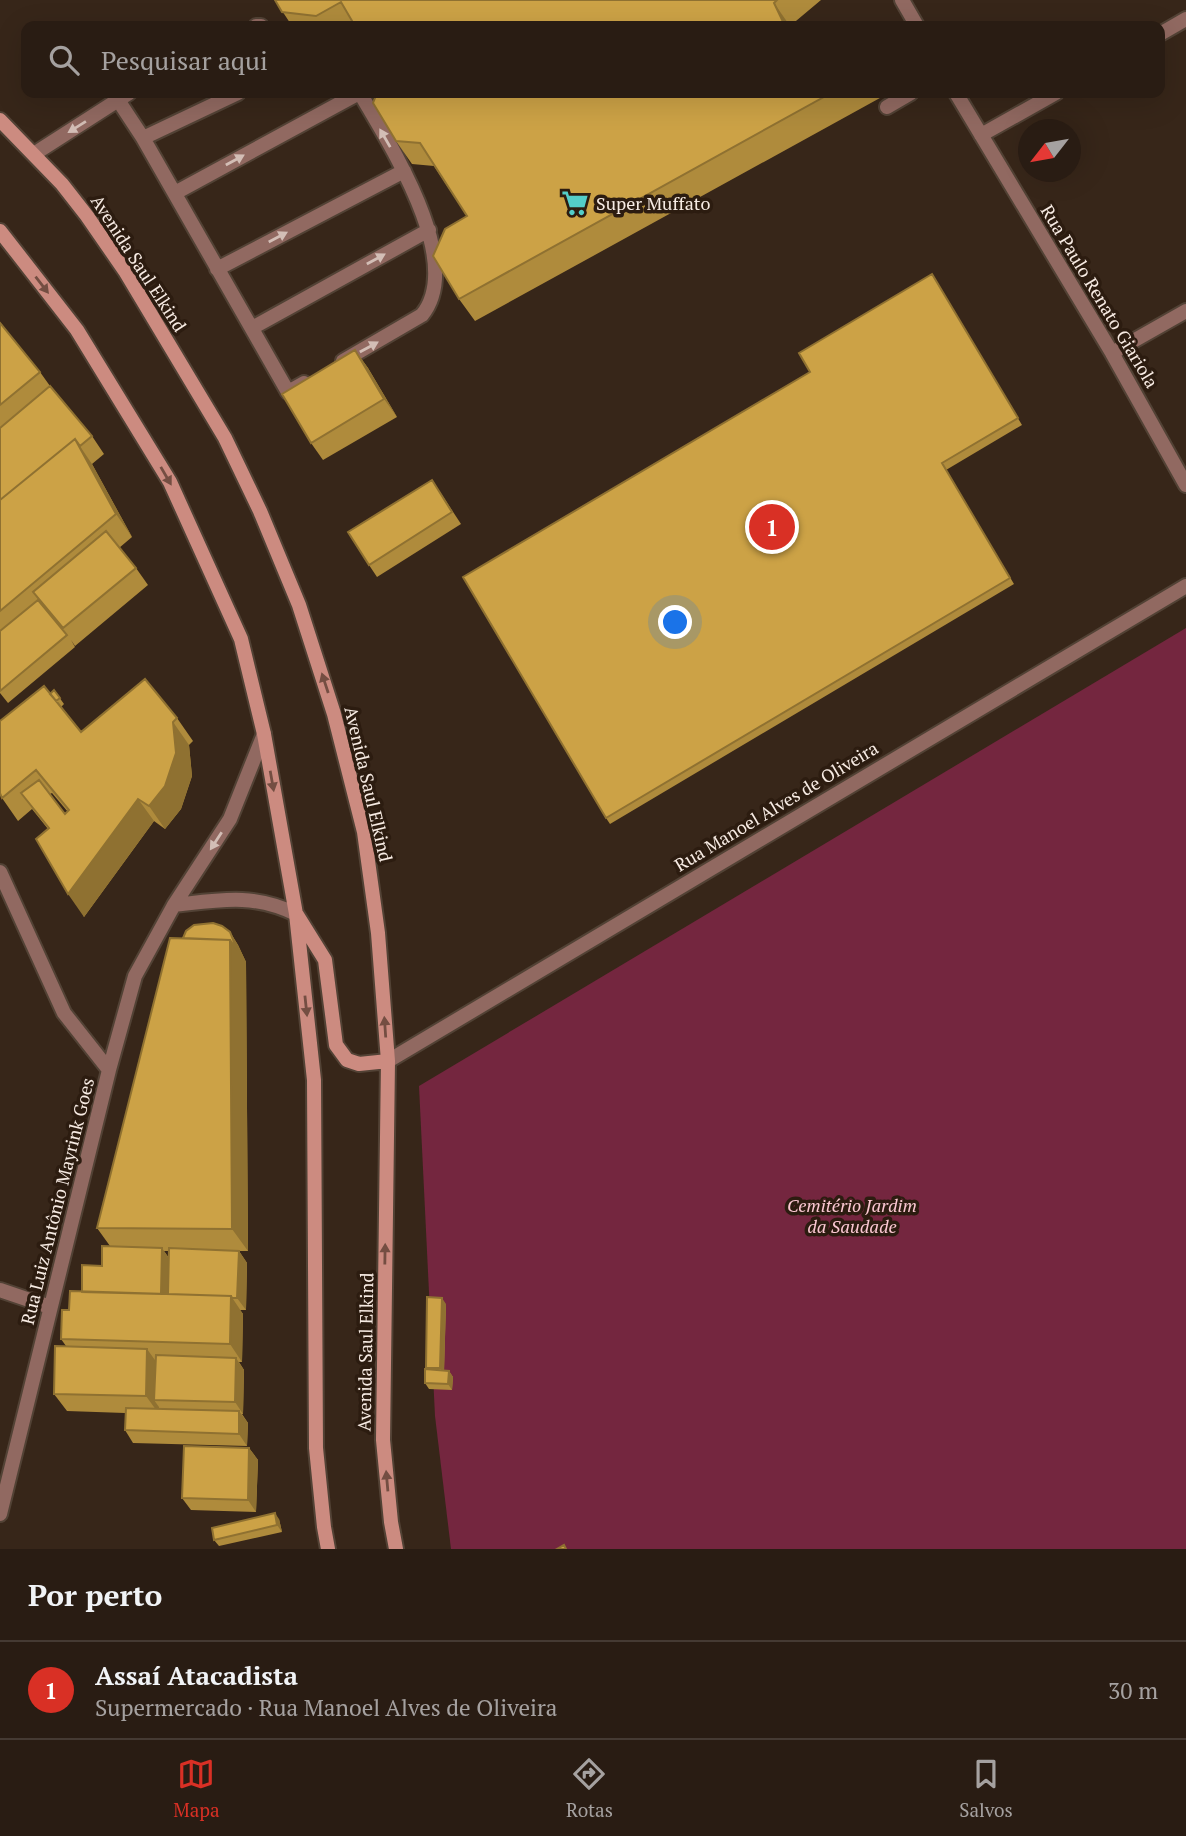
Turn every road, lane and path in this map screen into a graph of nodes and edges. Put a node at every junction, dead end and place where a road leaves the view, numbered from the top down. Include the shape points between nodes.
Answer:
1 (902, 0) edge
2 (1186, 19) edge
3 (915, 21) edge
4 (1165, 31) edge
5 (121, 98) edge
6 (125, 98) edge
7 (227, 98) edge
8 (350, 98) edge
9 (362, 98) edge
10 (902, 98) edge
11 (959, 98) edge
12 (1047, 98) edge
13 (887, 107) dead end
14 (0, 120) edge
15 (981, 135) junction
16 (143, 138) junction
17 (34, 153) junction
18 (404, 171) junction
19 (175, 193) junction
20 (429, 230) junction
21 (0, 231) edge
22 (217, 269) junction
23 (1186, 311) edge
24 (252, 328) junction
25 (1112, 353) junction
26 (1186, 485) edge
27 (1186, 586) edge
28 (264, 734) junction
29 (0, 872) edge
30 (174, 905) junction
31 (296, 914) junction
32 (388, 1061) junction
33 (109, 1070) junction
34 (0, 1290) edge
35 (50, 1307) junction
36 (0, 1514) edge
37 (328, 1549) edge
38 (396, 1549) edge

1 - 3 street
2 - 4 street
5 -> 17 street
6 - 16 street
7 - 16 street
19 -> 8 street
18 -> 9 street
10 - 13 street
11 - 15 street, Rua Paulo Renato Giariola
12 - 15 street
14 - 17 main road, Avenida Saul Elkind
15 - 25 street, Rua Paulo Renato Giariola
16 - 19 street
32 -> 17 main road, Avenida Saul Elkind via 364,832 334,714 299,606 225,439 125,271
18 - 20 street
22 -> 18 street
19 - 22 street
24 -> 20 street
24 -> 20 street via 288,392 327,371 408,325 429,307 435,270
21 -> 28 main road via 77,330 170,482 241,639
22 - 24 street
23 - 25 street
25 - 26 street, Rua Paulo Renato Giariola
27 - 32 street, Rua Manoel Alves de Oliveira
28 -> 30 street, Rua Luiz Antônio Mayrink Goes via 230,819
28 -> 31 main road
29 - 33 street via 64,1013
30 - 31 street via 232,898 275,904
30 - 33 street, Rua Luiz Antônio Mayrink Goes via 135,976
31 - 32 main road via 325,960 336,1045 347,1060 359,1065
31 -> 37 main road via 314,1080 316,1448
38 -> 32 main road, Avenida Saul Elkind via 383,1440
33 - 35 street, Rua Luiz Antônio Mayrink Goes
34 - 35 street
35 - 36 street, Rua Luiz Antônio Mayrink Goes

